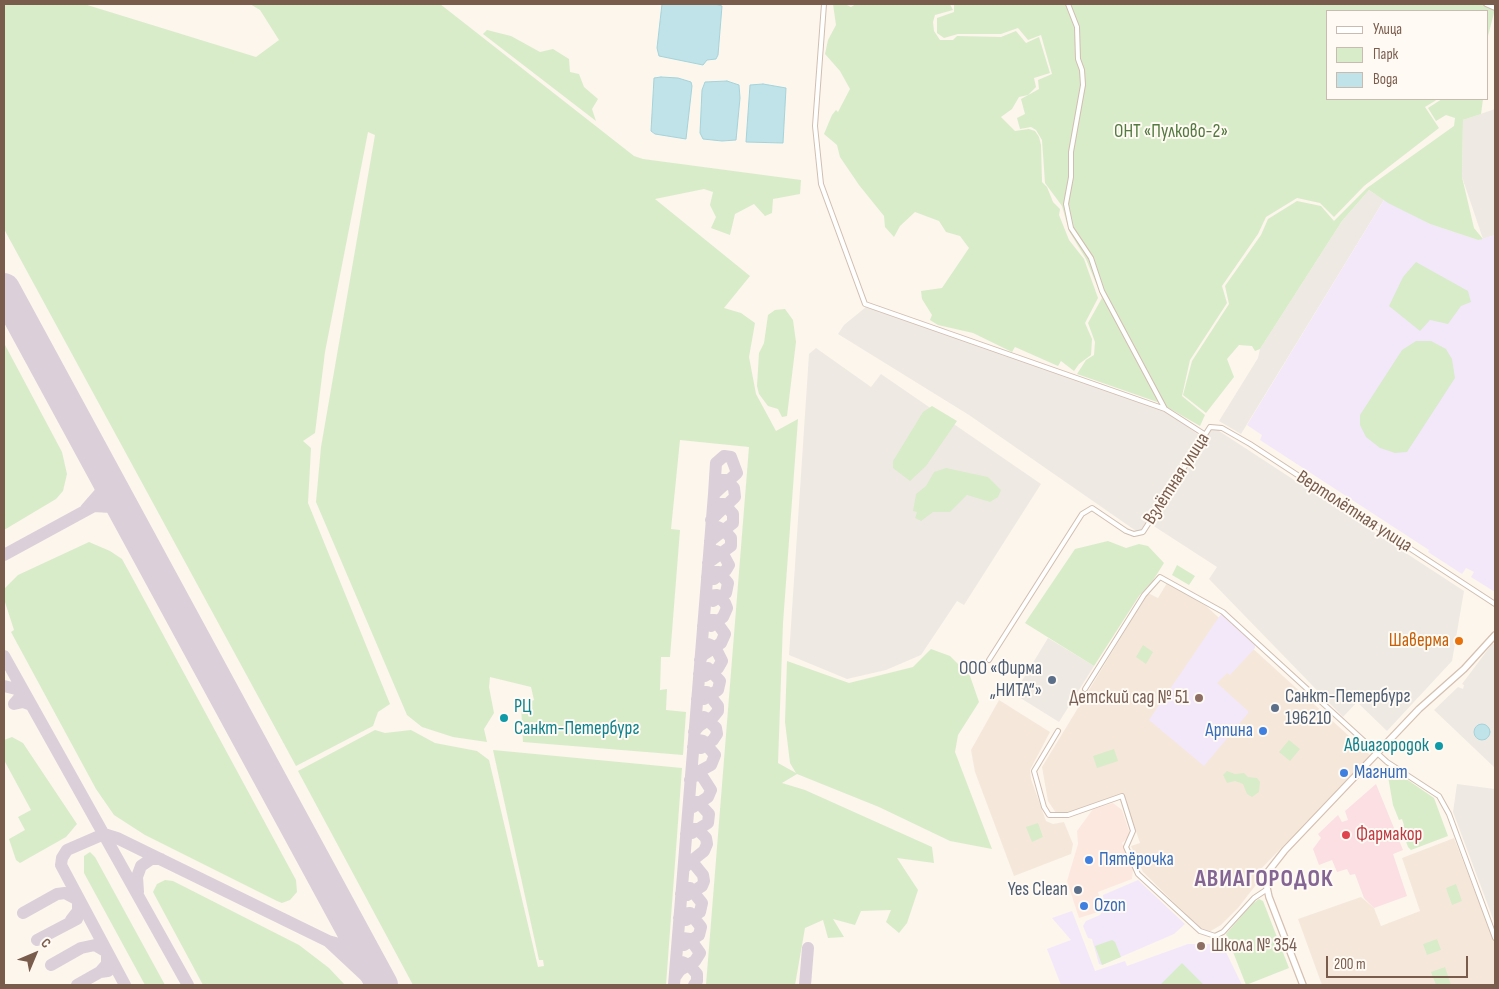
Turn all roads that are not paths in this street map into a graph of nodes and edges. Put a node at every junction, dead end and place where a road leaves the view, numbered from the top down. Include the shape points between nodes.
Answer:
1 (824, 4) edge
2 (1068, 4) edge
3 (1486, 4) edge
4 (1495, 8) edge
5 (1165, 409) junction
6 (1210, 427) joint
7 (1204, 434) junction
8 (1495, 604) edge
9 (1495, 635) edge
10 (989, 660) dead end
11 (1086, 689) dead end
12 (1058, 731) dead end
13 (1377, 754) junction
14 (1266, 890) junction
15 (1495, 938) edge
16 (1303, 985) edge

1 - 5 street via 815,126 821,184 865,304
2 - 5 street via 1077,27 1083,85 1066,204 1071,228 1090,258 1102,291
3 - 4 street
5 - 7 street
6 - 7 street, Взлётная улица
6 - 8 street, Вертолётная улица via 1222,428 1250,444
7 - 10 street, Взлётная улица via 1143,532 1134,534 1126,531 1092,508 1086,510
9 - 13 street
11 - 13 street via 1144,594 1160,577 1223,612
12 - 14 street via 1034,770 1049,815 1068,815 1122,796 1133,831 1126,847 1138,874 1206,934 1215,936 1223,932 1254,898
13 - 14 street via 1272,866 1266,878
13 - 15 street via 1434,791 1442,800
14 - 16 street

